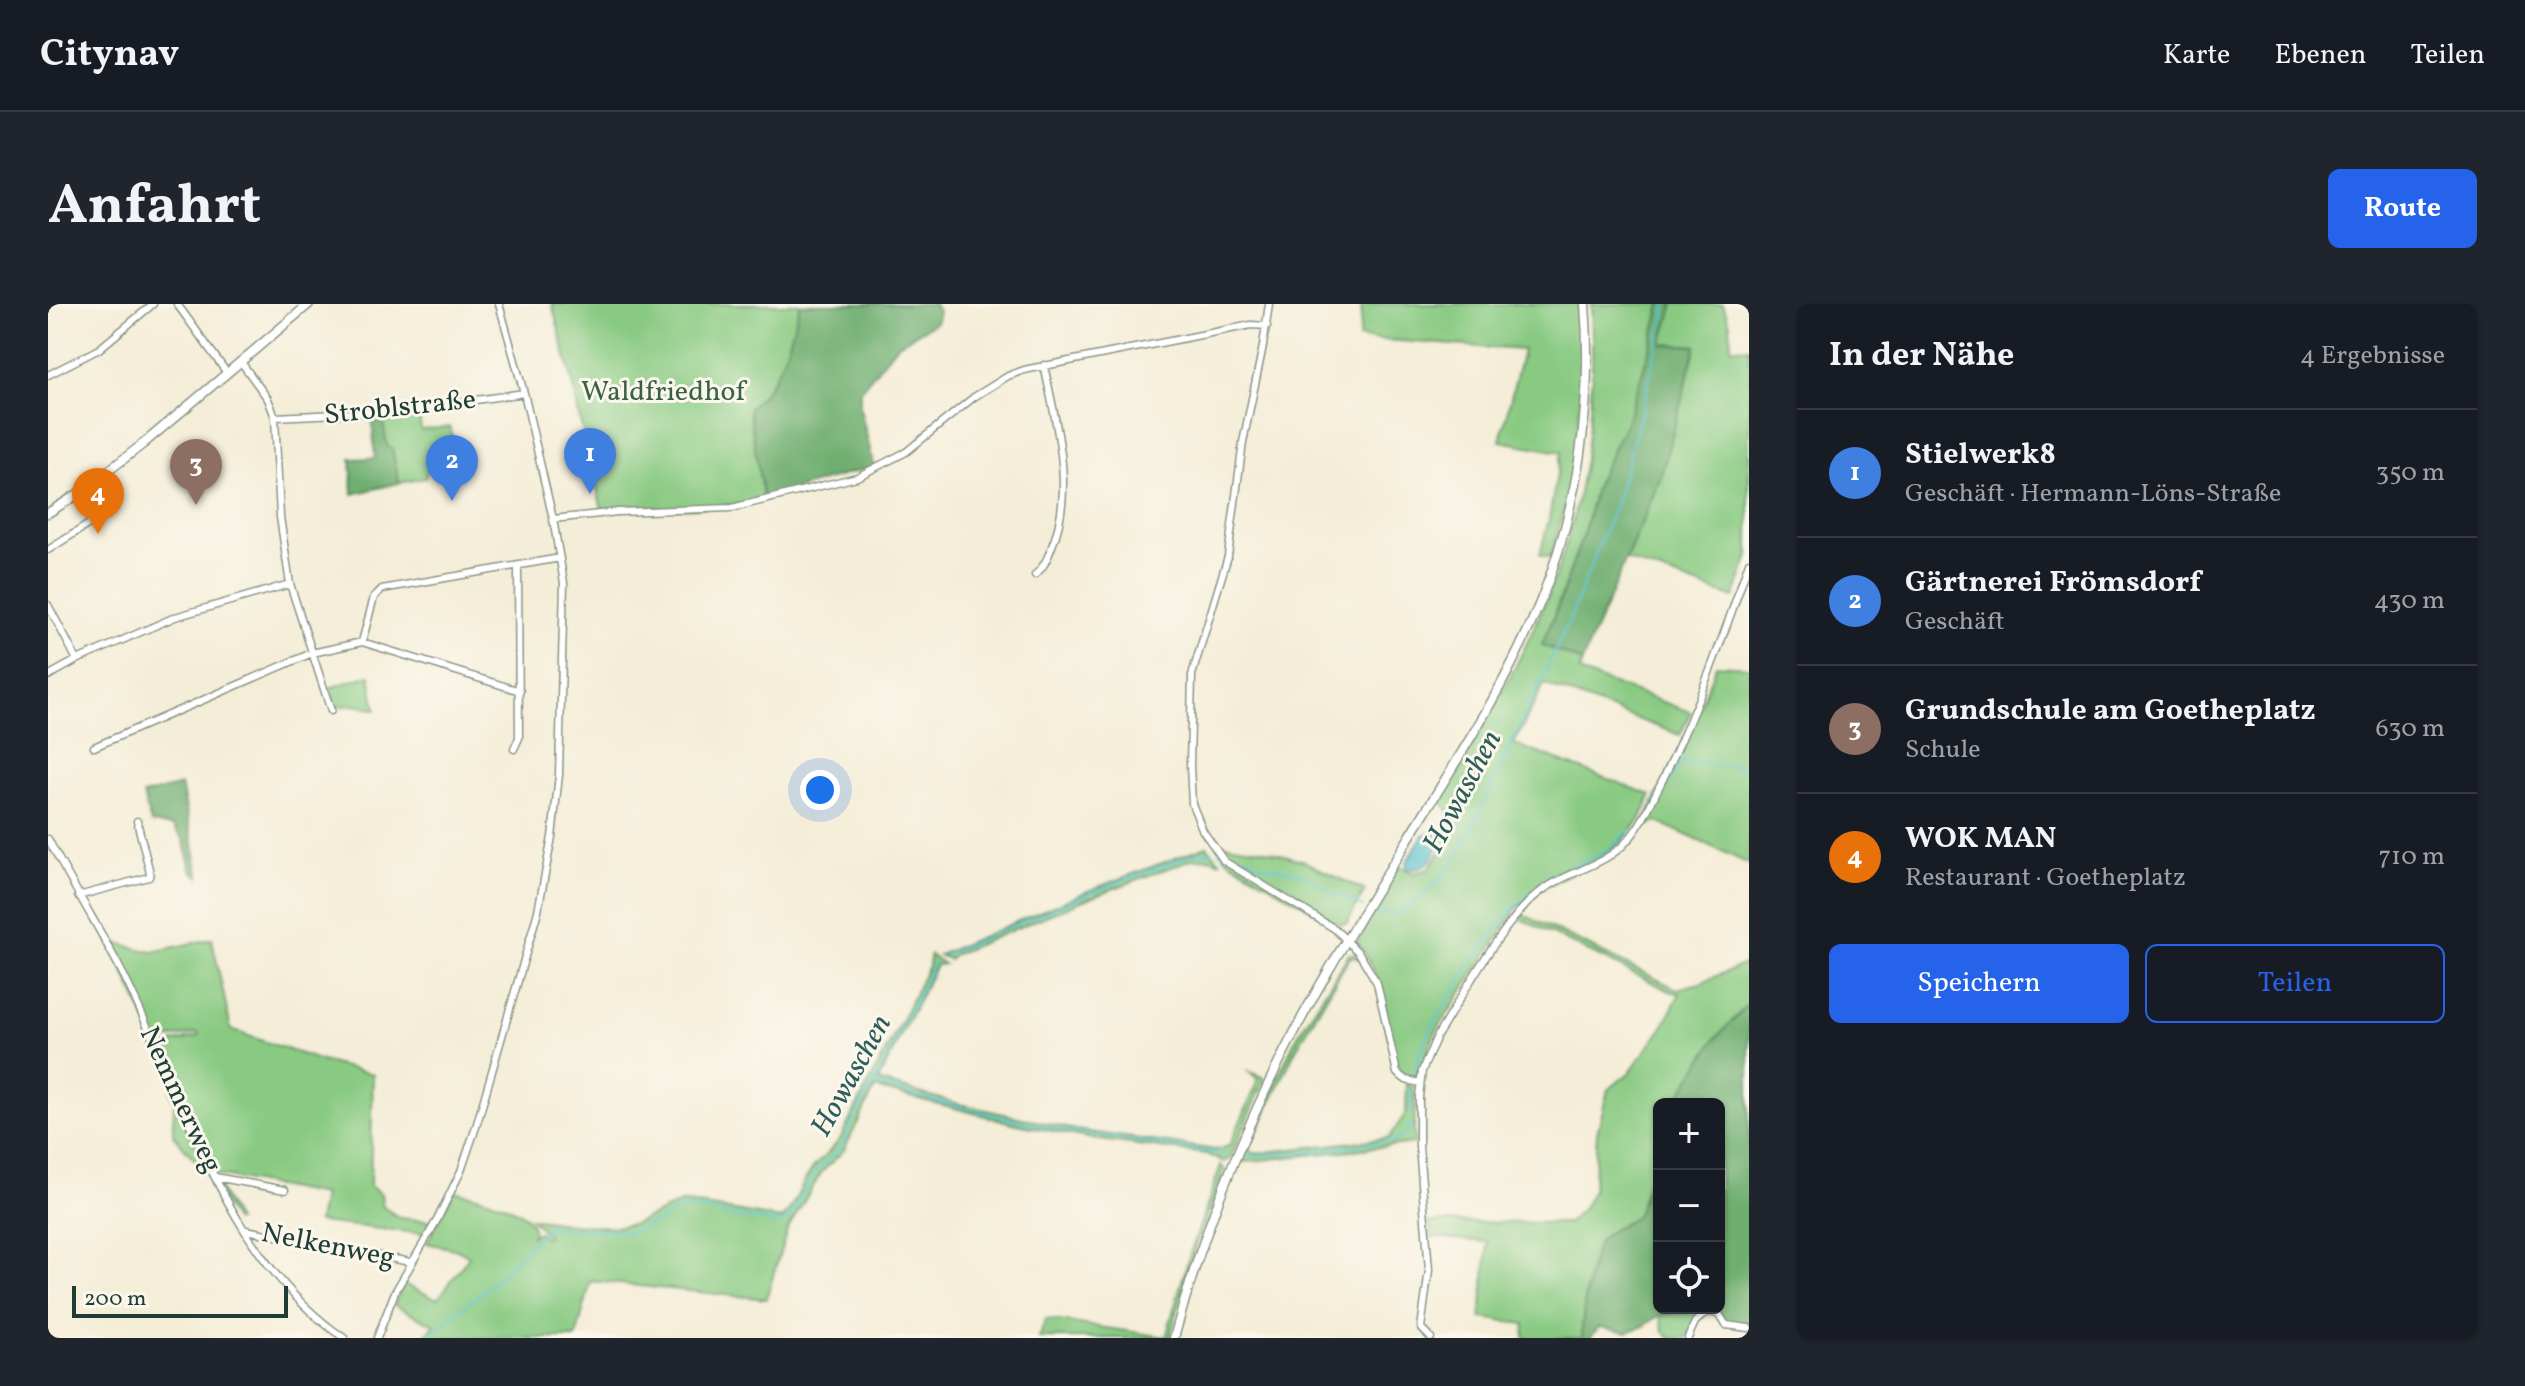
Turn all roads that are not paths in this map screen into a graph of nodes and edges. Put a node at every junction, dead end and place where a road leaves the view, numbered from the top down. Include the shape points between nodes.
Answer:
1 (153, 304) edge
2 (177, 304) edge
3 (309, 304) edge
4 (499, 304) edge
5 (1269, 304) edge
6 (1585, 304) edge
7 (1267, 326) junction
8 (241, 362) junction
9 (1044, 365) junction
10 (227, 373) junction
11 (48, 375) edge
12 (524, 393) junction
13 (275, 417) junction
14 (78, 494) junction
15 (48, 513) edge
16 (553, 519) junction
17 (48, 550) edge
18 (560, 558) junction
19 (1749, 562) edge
20 (518, 567) junction
21 (1035, 575) dead end
22 (290, 584) junction
23 (48, 605) edge
24 (362, 642) junction
25 (312, 653) junction
26 (77, 660) junction
27 (48, 676) edge
28 (520, 691) junction
29 (331, 711) dead end
30 (94, 747) dead end
31 (514, 749) dead end
32 (137, 821) dead end
33 (48, 839) edge
34 (78, 896) junction
35 (1347, 940) junction
36 (1420, 1083) junction
37 (215, 1177) junction
38 (285, 1190) dead end
39 (246, 1230) junction
40 (410, 1262) junction
41 (1749, 1328) edge
42 (344, 1338) edge
43 (377, 1338) edge
44 (1174, 1338) edge
45 (1431, 1338) edge
46 (1688, 1338) edge

1 - 11 street via 99,349
2 - 10 street
3 - 8 street
4 - 12 street
5 - 7 street
6 - 35 street via 1587,376 1581,447 1554,565 1492,701
7 - 9 street
7 - 35 street via 1243,442 1228,556 1192,675 1190,790 1196,818 1221,857
8 - 10 street
8 - 13 street
9 - 16 street via 997,382 906,452 857,477 732,508
9 - 21 street via 1063,489 1054,543
10 - 14 street
12 - 13 street, Stroblstraße via 400,411
12 - 16 street
13 - 22 street
14 - 15 street
14 - 17 street via 97,519
16 - 18 street
18 - 20 street
18 - 40 street via 565,613 560,759 546,879 461,1171
19 - 36 street via 1689,725 1637,830 1606,858 1539,892 1518,914 1437,1036
20 - 24 street via 382,589 374,597
20 - 28 street
22 - 25 street
22 - 26 street via 175,617
23 - 26 street
24 - 25 street
24 - 28 street
25 - 29 street
25 - 30 street
26 - 27 street
28 - 31 street
32 - 34 street via 149,877
33 - 34 street, Nemmerweg
34 - 37 street, Nemmerweg via 125,979
35 - 36 street via 1377,983 1397,1073
35 - 44 street via 1247,1127
36 - 45 street via 1419,1146 1429,1270 1421,1328
37 - 38 street
37 - 39 street, Nemmerweg
39 - 40 street, Nelkenweg
39 - 42 street, Nemmerweg via 288,1289
40 - 43 street
41 - 46 street via 1726,1325 1719,1314 1707,1312

